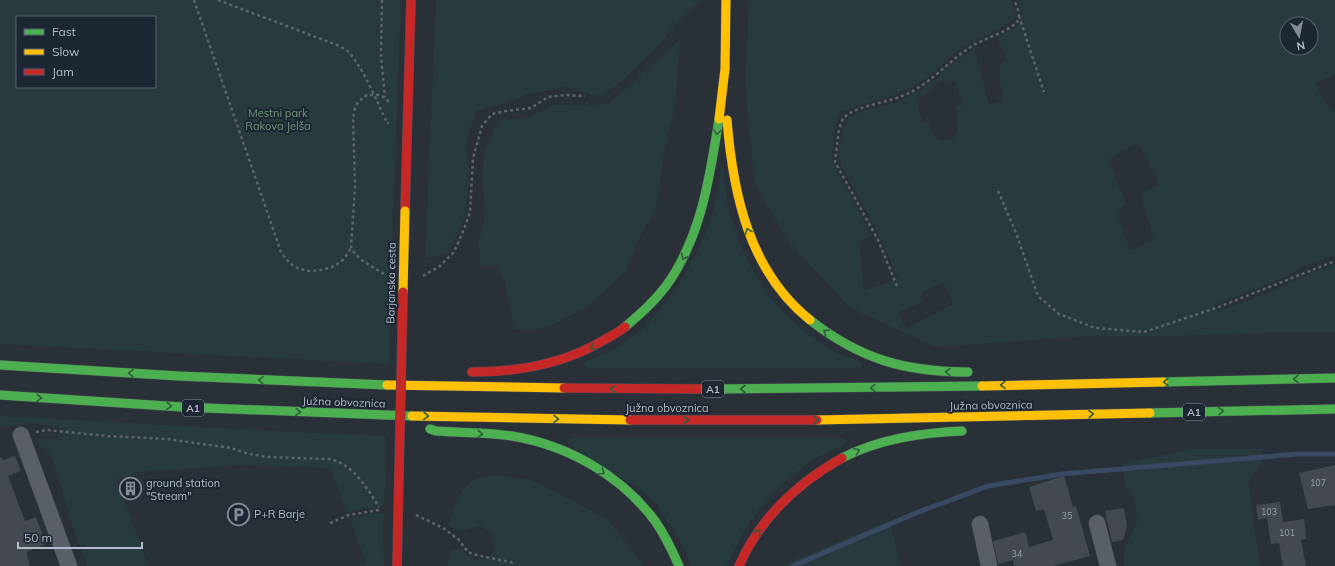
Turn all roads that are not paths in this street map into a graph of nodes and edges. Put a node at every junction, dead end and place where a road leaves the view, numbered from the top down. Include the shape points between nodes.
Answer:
1 (412, 0) edge
2 (726, 0) edge
3 (724, 80) junction
4 (0, 365) edge
5 (464, 372) dead end
6 (976, 372) dead end
7 (412, 376) dead end
8 (1012, 377) dead end
9 (1335, 378) edge
10 (370, 384) junction
11 (1056, 384) junction
12 (0, 395) edge
13 (1335, 409) edge
14 (387, 415) junction
15 (1052, 415) junction
16 (1018, 425) dead end
17 (968, 431) dead end
18 (21, 435) road end
19 (1097, 523) dead end
20 (980, 524) dead end
21 (69, 566) edge
22 (396, 566) edge
23 (679, 566) edge
24 (739, 566) edge
25 (989, 566) edge
26 (1108, 566) edge

1 - 22 main road, Barjanska cesta, bridge
2 - 3 main road
3 -> 5 main road via 708,188 701,215 683,259 658,296 622,329 578,354 510,371
6 -> 3 main road via 917,370 875,358 817,326 783,294 755,249 737,196 730,154
10 -> 4 main road, Južna obvoznica / A1
7 - 10 main road
8 - 11 main road
9 -> 11 main road, Južna obvoznica / A1
11 -> 10 main road, Južna obvoznica / A1 via 704,389
12 -> 14 main road, Južna obvoznica / A1 via 208,408
15 -> 13 main road, Južna obvoznica / A1
14 -> 15 main road, Južna obvoznica / A1 via 519,419 719,420
14 -> 23 main road via 436,431 512,436 565,451 585,461 622,487 652,516 674,552
15 - 16 main road
24 -> 17 main road via 755,535 773,511 808,478 831,463 871,446 907,436
18 - 21 street
19 - 26 street
20 - 25 street

